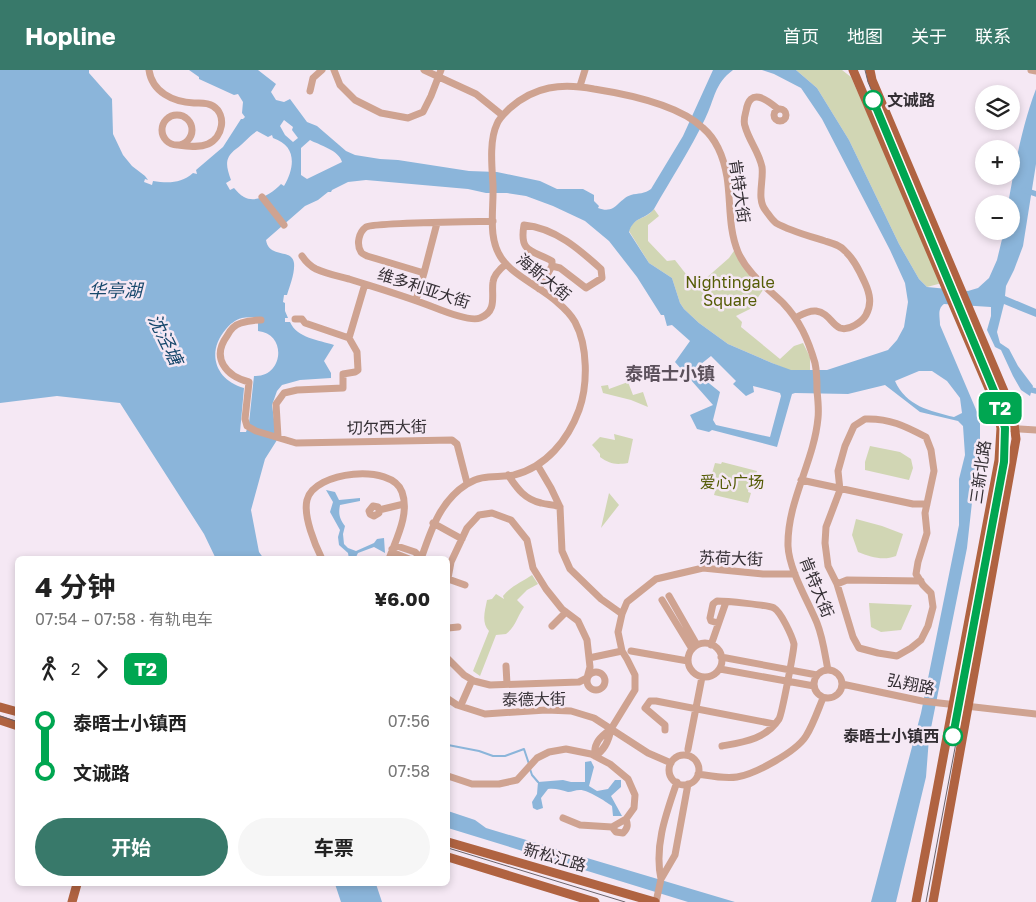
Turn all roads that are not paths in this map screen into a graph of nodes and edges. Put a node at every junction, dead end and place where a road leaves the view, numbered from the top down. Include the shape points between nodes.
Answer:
1 (149, 70) edge
2 (322, 70) edge
3 (334, 70) edge
4 (424, 70) edge
5 (585, 70) edge
6 (853, 70) edge
7 (870, 70) edge
8 (1031, 70) edge
9 (1036, 71) edge
10 (440, 73) edge
11 (580, 86) junction
12 (310, 91) dead end
13 (778, 109) dead end
14 (502, 115) junction
15 (178, 145) junction
16 (262, 197) dead end
17 (493, 222) junction
18 (438, 223) junction
19 (284, 225) dead end
20 (302, 256) dead end
21 (506, 264) junction
22 (552, 266) junction
23 (424, 272) junction
24 (366, 284) junction
25 (539, 289) junction
26 (416, 300) junction
27 (795, 318) junction
28 (295, 319) dead end
29 (261, 320) dead end
30 (349, 338) junction
31 (1001, 428) junction
32 (1016, 428) junction
33 (1036, 430) edge
34 (278, 438) junction
35 (538, 466) junction
36 (508, 475) junction
37 (801, 480) junction
38 (467, 483) junction
39 (840, 490) junction
40 (404, 504) junction
41 (927, 504) junction
42 (560, 507) junction
43 (379, 510) dead end
44 (434, 523) junction
45 (462, 539) junction
46 (392, 549) junction
47 (321, 556) edge
48 (390, 556) edge
49 (402, 556) edge
50 (418, 556) edge
51 (421, 556) edge
52 (450, 568) edge
53 (795, 574) junction
54 (450, 580) edge
55 (920, 581) junction
56 (837, 584) junction
57 (464, 585) dead end
58 (669, 596) dead end
59 (662, 600) dead end
60 (566, 612) junction
61 (622, 614) junction
62 (552, 626) dead end
63 (458, 627) dead end
64 (450, 628) edge
65 (711, 645) junction
66 (695, 647) junction
67 (631, 651) dead end
68 (622, 652) junction
69 (722, 657) junction
70 (589, 658) junction
71 (450, 661) edge
72 (688, 661) junction
73 (506, 666) dead end
74 (720, 669) junction
75 (789, 670) junction
76 (828, 670) junction
77 (817, 675) junction
78 (702, 677) junction
79 (472, 680) junction
80 (787, 681) junction
81 (507, 684) junction
82 (842, 684) junction
83 (814, 686) junction
84 (823, 698) junction
85 (450, 700) edge
86 (461, 705) junction
87 (953, 705) junction
88 (0, 707) edge
89 (968, 707) junction
90 (696, 709) junction
91 (15, 711) edge
92 (1036, 714) edge
93 (0, 720) edge
94 (774, 724) junction
95 (15, 725) edge
96 (611, 728) junction
97 (665, 730) dead end
98 (722, 746) dead end
99 (688, 749) dead end
100 (595, 756) junction
101 (671, 764) junction
102 (698, 774) junction
103 (450, 777) edge
104 (677, 782) junction
105 (688, 784) junction
106 (563, 818) dead end
107 (626, 819) junction
108 (612, 827) junction
109 (450, 843) edge
110 (450, 858) edge
111 (661, 879) junction
112 (76, 886) edge
113 (72, 902) edge
114 (595, 902) edge
115 (655, 902) edge
116 (916, 902) edge
117 (933, 902) edge

1 - 15 street via 158,90 167,96 212,105 218,111 221,132 214,140 200,146
2 - 12 street via 313,78
3 - 10 street via 340,85 356,100 381,113 408,118 423,112
4 - 10 street
5 - 11 street
6 - 31 main road, 三新北路 via 996,405
7 - 32 main road, 三新北路 via 1006,396
8 - 9 street
10 - 14 street via 476,94
11 - 14 street, 肯特大街 via 548,87 527,95
11 - 27 street, 肯特大街 via 643,100 677,112 703,128 720,151 726,174 732,231 741,259 750,273
13 - 27 street via 761,97 754,97 745,116 744,124 759,154 762,169 763,208 774,222 845,250 870,294 866,315 857,324 846,328 840,328 827,315 815,311
14 - 17 street, 海斯大街 via 495,126 492,154
15 - 15 street via 169,142 162,130 165,121 178,115 187,119 192,128 187,141
16 - 19 street
17 - 18 street
17 - 21 street, 海斯大街 via 493,241
18 - 23 street
18 - 23 street via 367,226 360,233 361,252 367,256
20 - 24 street, 维多利亚大街 via 316,269
21 - 25 street, 海斯大街
21 - 26 street, 维多利亚大街 via 493,281 491,309 478,319 446,312
22 - 22 street via 552,261 526,247 521,238 524,225 534,226 575,245 601,269 602,278 586,288 560,268
22 - 25 street
23 - 26 street
24 - 26 street, 维多利亚大街
24 - 30 street
25 - 35 street, 海斯大街 via 575,321 584,348 586,376 583,400 574,426 558,448
27 - 37 street, 肯特大街 via 804,329 816,367 818,397 818,420
28 - 30 street via 302,318 305,323
29 - 34 street via 240,323 232,328 224,339 221,362 238,379 249,382 247,426
30 - 34 street via 357,352 358,370 343,374 343,388 284,393 276,404
31 - 32 street
31 - 87 main road, 三新北路 via 999,460
32 - 33 street
32 - 89 main road, 三新北路
34 - 38 street, 切尔西大街 via 296,443 452,440 457,444
35 - 36 street, 海斯大街
35 - 42 street
36 - 38 street, 海斯大街 via 483,477
36 - 42 street via 525,497
37 - 39 street
37 - 53 street, 肯特大街 via 792,510 788,549
38 - 44 street via 446,502
39 - 41 street
39 - 41 street via 838,471 850,432 865,419 880,418 926,437 934,471
39 - 56 street via 828,521 825,543 828,566
40 - 43 street
40 - 46 street via 403,520
40 - 47 street via 397,483 374,475 341,476 315,488 307,500 306,509
41 - 55 street via 927,534 916,574
42 - 61 street via 562,551 570,569
44 - 45 street
44 - 51 street
45 - 52 street
45 - 60 street via 478,515 492,513 511,520 527,540 533,568
46 - 48 street
46 - 49 street
46 - 50 street via 397,546
53 - 61 street, 苏荷大街 via 703,568 656,579 627,602
53 - 76 street, 肯特大街 via 819,628
54 - 57 street
55 - 56 street via 847,580
55 - 56 street via 931,593 933,607 928,626 921,640 897,656 859,648
58 - 66 street
59 - 66 street
60 - 62 street
60 - 70 street via 578,620 587,640
61 - 68 street via 618,632
63 - 64 street
65 - 66 street
65 - 69 street
65 - 75 street via 726,602 773,608 781,614 794,645
66 - 72 street
67 - 72 street
68 - 70 street
68 - 96 street via 635,675 635,690
69 - 74 street
69 - 75 street
70 - 81 street via 588,678 579,682
71 - 79 street
72 - 78 street via 692,672
73 - 81 street
74 - 78 street via 712,676
74 - 80 street
75 - 77 street
75 - 80 street
76 - 77 street
76 - 82 street via 839,676
77 - 83 street
78 - 90 street
79 - 81 street via 490,685
79 - 86 street
80 - 83 street
80 - 94 street via 781,714
82 - 84 street via 836,696
82 - 87 street, 弘翔路
83 - 84 street
84 - 102 street via 805,738 786,755 738,777
85 - 86 street, 泰德大街
86 - 96 street, 泰德大街 via 485,714 571,711 594,718
87 - 89 street, 弘翔路
87 - 116 main road, 三新北路
88 - 91 main road
89 - 92 street, 弘翔路
89 - 117 main road, 三新北路
90 - 94 street
90 - 97 street via 650,702 645,708 665,725
90 - 99 street
93 - 95 main road
94 - 98 street via 758,738
96 - 100 street via 596,744
96 - 101 street, 泰德大街
100 - 103 street via 566,749 549,752 537,758 517,780 499,784 472,784
100 - 107 street via 628,779 635,795 634,808
101 - 102 street via 675,758 687,755 696,761
101 - 104 street via 670,773
102 - 105 street
104 - 105 street
104 - 111 street via 663,822 658,865
105 - 111 street via 675,855
106 - 108 street via 580,825
107 - 108 street
107 - 108 street via 628,825 623,833
109 - 115 main road, 新松江路
110 - 114 main road, 新松江路
111 - 115 street
112 - 113 main road

